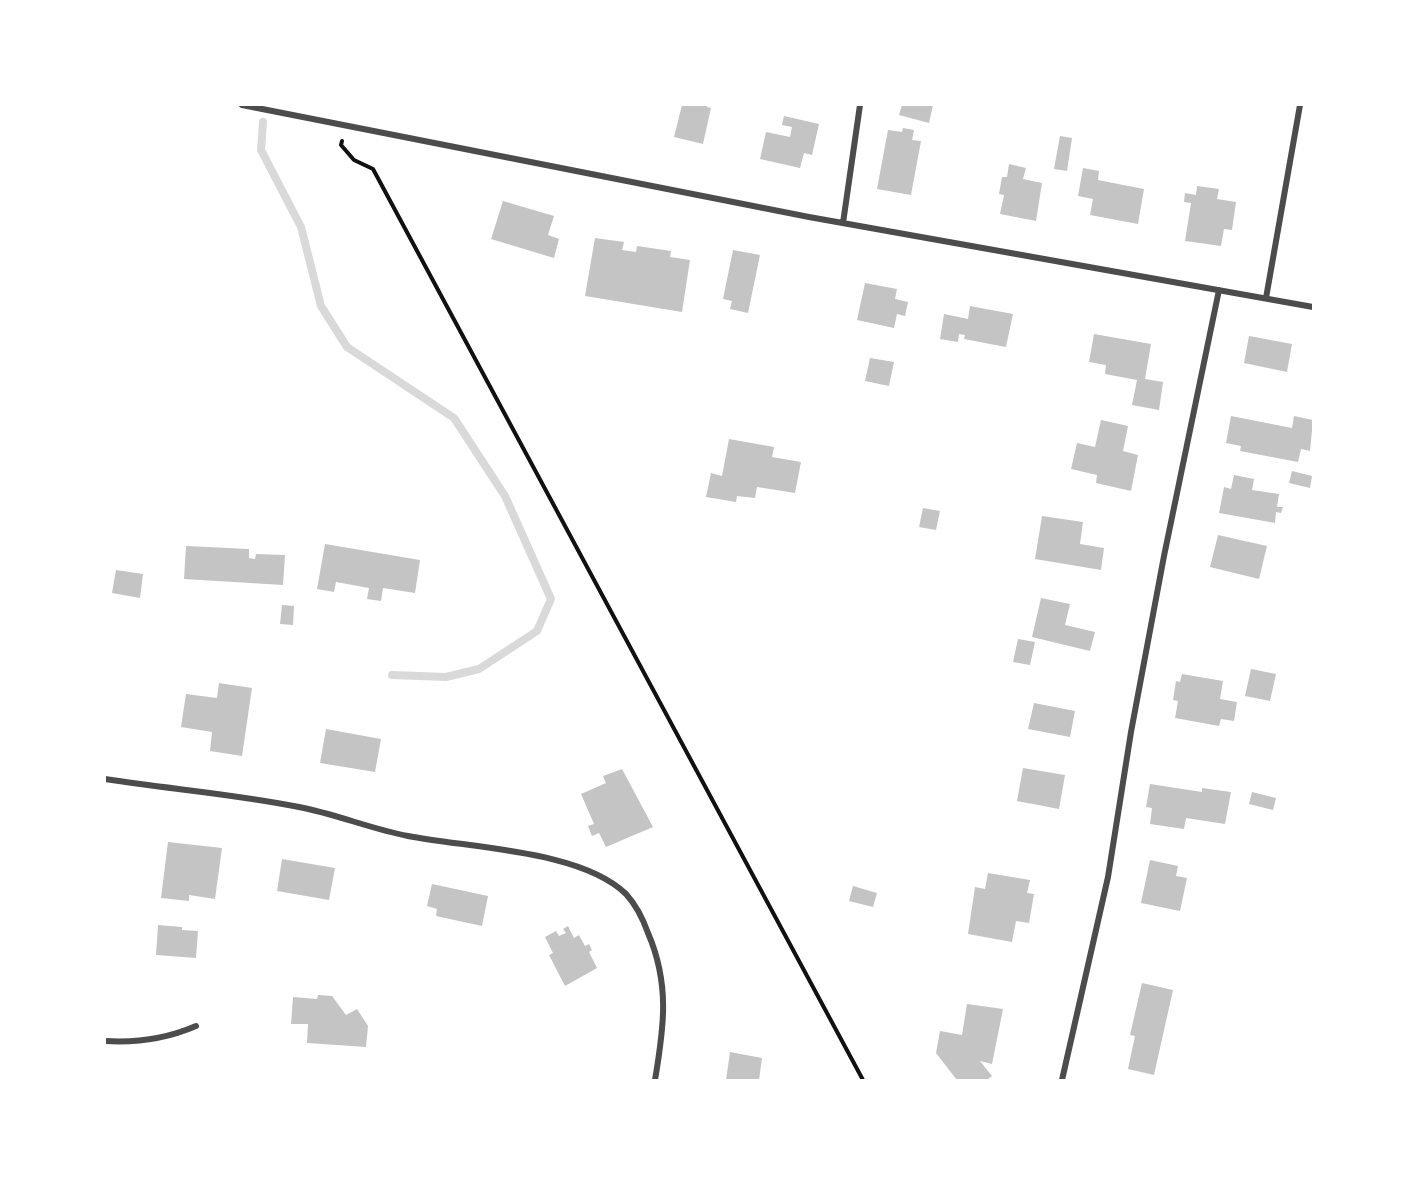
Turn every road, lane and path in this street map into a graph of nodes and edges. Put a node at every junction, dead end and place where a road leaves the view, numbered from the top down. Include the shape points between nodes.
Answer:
1 (242, 105) edge
2 (860, 105) edge
3 (1300, 105) edge
4 (342, 145) dead end
5 (843, 223) junction
6 (1219, 290) junction
7 (1266, 298) junction
8 (1313, 307) edge
9 (105, 779) edge
10 (196, 1026) dead end
11 (105, 1041) edge
12 (655, 1080) edge
13 (863, 1080) edge
14 (1062, 1080) edge

1 - 5 street
2 - 5 street
3 - 7 street
4 - 13 path via 354,160 373,169
5 - 6 street
6 - 7 street
6 - 14 street via 1159,579 1108,877
7 - 8 street
9 - 12 street via 300,807 406,836 523,853 574,865 603,878 625,893 640,914 659,963 664,993
10 - 11 street via 151,1040

